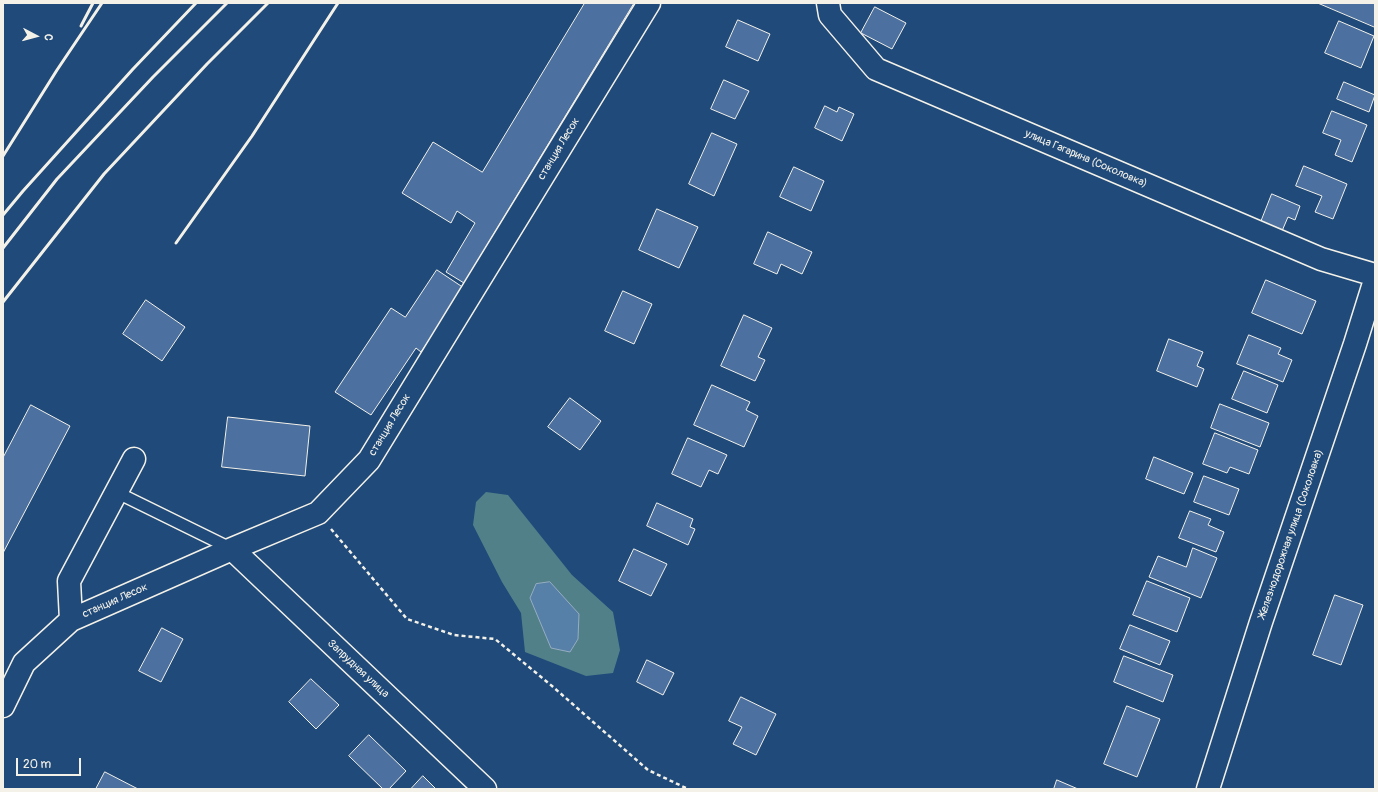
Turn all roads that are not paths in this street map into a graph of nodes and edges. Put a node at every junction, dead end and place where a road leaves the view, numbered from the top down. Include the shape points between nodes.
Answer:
1 (649, 3) edge
2 (828, 3) edge
3 (1375, 275) edge
4 (1375, 280) edge
5 (134, 459) dead end
6 (116, 492) junction
7 (232, 549) junction
8 (71, 620) junction
9 (3, 706) edge
10 (485, 789) edge
11 (1208, 789) edge

1 - 7 street, станция Лесок via 369,460 318,513
2 - 3 street, улица Гагарина (Соколовка) via 830,16 876,69 1321,259
4 - 11 street, Железнодорожная улица (Соколовка)
5 - 6 street
6 - 7 lane
6 - 8 street via 69,581
7 - 8 street, станция Лесок
7 - 10 street, Запрудная улица
8 - 9 street, станция Лесок via 24,663

